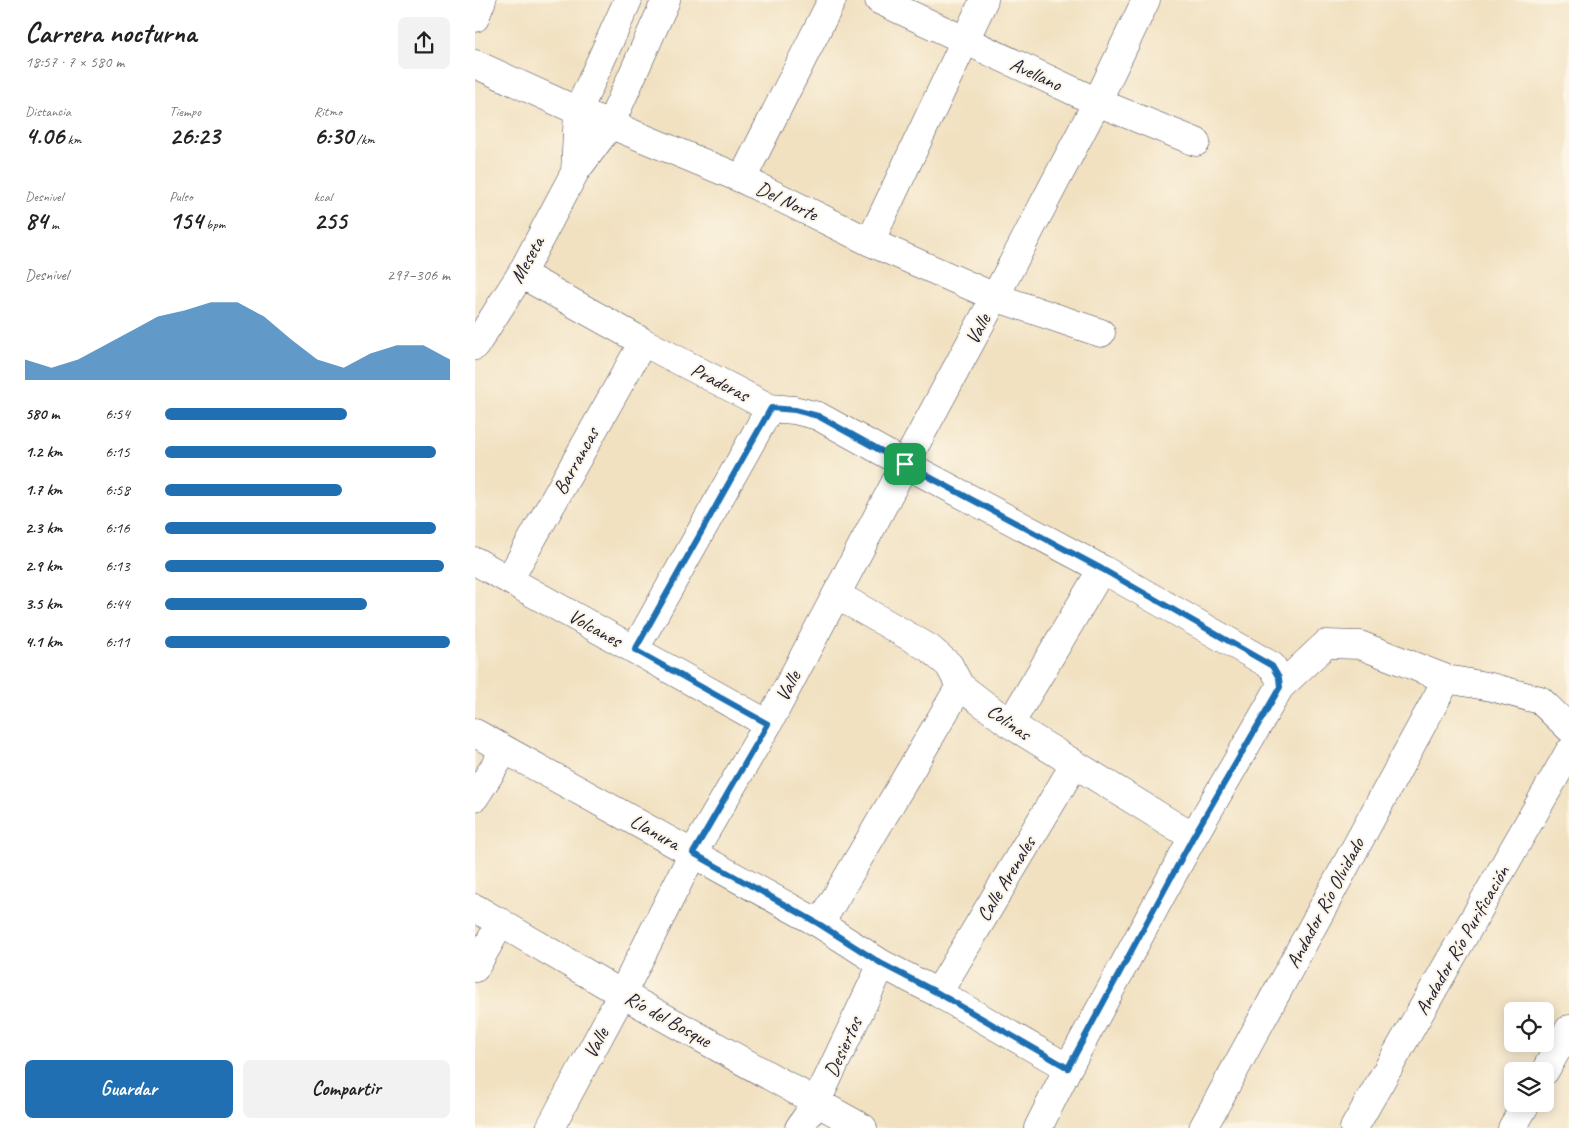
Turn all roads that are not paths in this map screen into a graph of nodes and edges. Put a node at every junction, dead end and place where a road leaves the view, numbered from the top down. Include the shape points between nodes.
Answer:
1 (482, 0) edge
2 (628, 0) edge
3 (666, 0) edge
4 (831, 0) edge
5 (879, 0) edge
6 (983, 0) edge
7 (1146, 0) edge
8 (475, 18) edge
9 (964, 40) junction
10 (475, 64) edge
11 (1097, 102) junction
12 (577, 111) junction
13 (610, 124) junction
14 (1196, 142) dead end
15 (575, 172) junction
16 (742, 178) junction
17 (870, 242) junction
18 (521, 274) junction
19 (995, 296) junction
20 (1101, 333) dead end
21 (643, 342) junction
22 (475, 346) edge
23 (771, 408) junction
24 (905, 464) junction
25 (475, 561) edge
26 (1102, 569) junction
27 (509, 580) junction
28 (837, 596) junction
29 (635, 650) junction
30 (1447, 679) junction
31 (960, 686) junction
32 (1280, 687) junction
33 (768, 724) junction
34 (1010, 724) junction
35 (1569, 728) edge
36 (475, 733) edge
37 (505, 750) junction
38 (1569, 752) edge
39 (1074, 764) junction
40 (475, 797) edge
41 (1193, 837) junction
42 (693, 853) junction
43 (475, 908) edge
44 (501, 922) junction
45 (819, 924) junction
46 (882, 964) junction
47 (475, 968) edge
48 (938, 993) junction
49 (623, 994) junction
50 (1569, 1029) edge
51 (1550, 1062) edge
52 (1068, 1068) junction
53 (816, 1102) junction
54 (1521, 1112) edge
55 (554, 1126) edge
56 (799, 1128) edge
57 (863, 1128) edge
58 (1039, 1128) edge
59 (1203, 1128) edge
60 (1354, 1128) edge
61 (1512, 1128) edge

1 - 8 street
2 - 12 street, Meseta
3 - 13 street, Meseta
4 - 16 street
5 - 9 street, Avellano
6 - 9 street
7 - 11 street, Valle
9 - 11 street, Avellano
9 - 17 street
10 - 12 street, Del Norte
11 - 14 street, Avellano
11 - 19 street, Valle
12 - 13 street, Del Norte
12 - 15 street, Meseta
13 - 15 street, Meseta
13 - 16 street, Del Norte
15 - 18 street, Meseta
16 - 17 street, Del Norte
17 - 19 street, Del Norte
18 - 21 street, Praderas
18 - 22 street, Meseta
19 - 20 street, Del Norte
19 - 24 street, Valle
21 - 23 street, Praderas
21 - 27 street, Barrancas
23 - 24 street, Praderas via 818,416
23 - 29 street
24 - 26 street, Praderas
24 - 28 street, Valle
25 - 27 street, Volcanes
26 - 32 street, Praderas via 1272,666
26 - 34 street
27 - 29 street, Volcanes
28 - 31 street, Colinas via 929,648 949,665
28 - 33 street, Valle
29 - 33 street, Volcanes
30 - 32 street via 1360,645 1326,644
30 - 35 street via 1540,700
30 - 59 street, Andador Río Olvidado
31 - 34 street, Colinas
31 - 45 street
32 - 41 street
33 - 42 street, Valle
34 - 39 street, Colinas
36 - 37 street, Llanura
37 - 40 street
37 - 42 street, Llanura
38 - 60 street, Andador Río Purificación
39 - 41 street, Colinas
39 - 48 street, Calle Arenales
41 - 52 street
42 - 45 street, Llanura
42 - 49 street, Valle
43 - 44 street, Río del Bosque
44 - 47 street
44 - 49 street, Río del Bosque
45 - 46 street, Llanura
46 - 48 street, Llanura
46 - 53 street, Desiertos
48 - 52 street, Llanura
49 - 53 street, Río del Bosque
49 - 55 street, Valle
50 - 51 street
52 - 58 street
53 - 56 street, Desiertos
53 - 57 street, Río del Bosque
54 - 61 street

